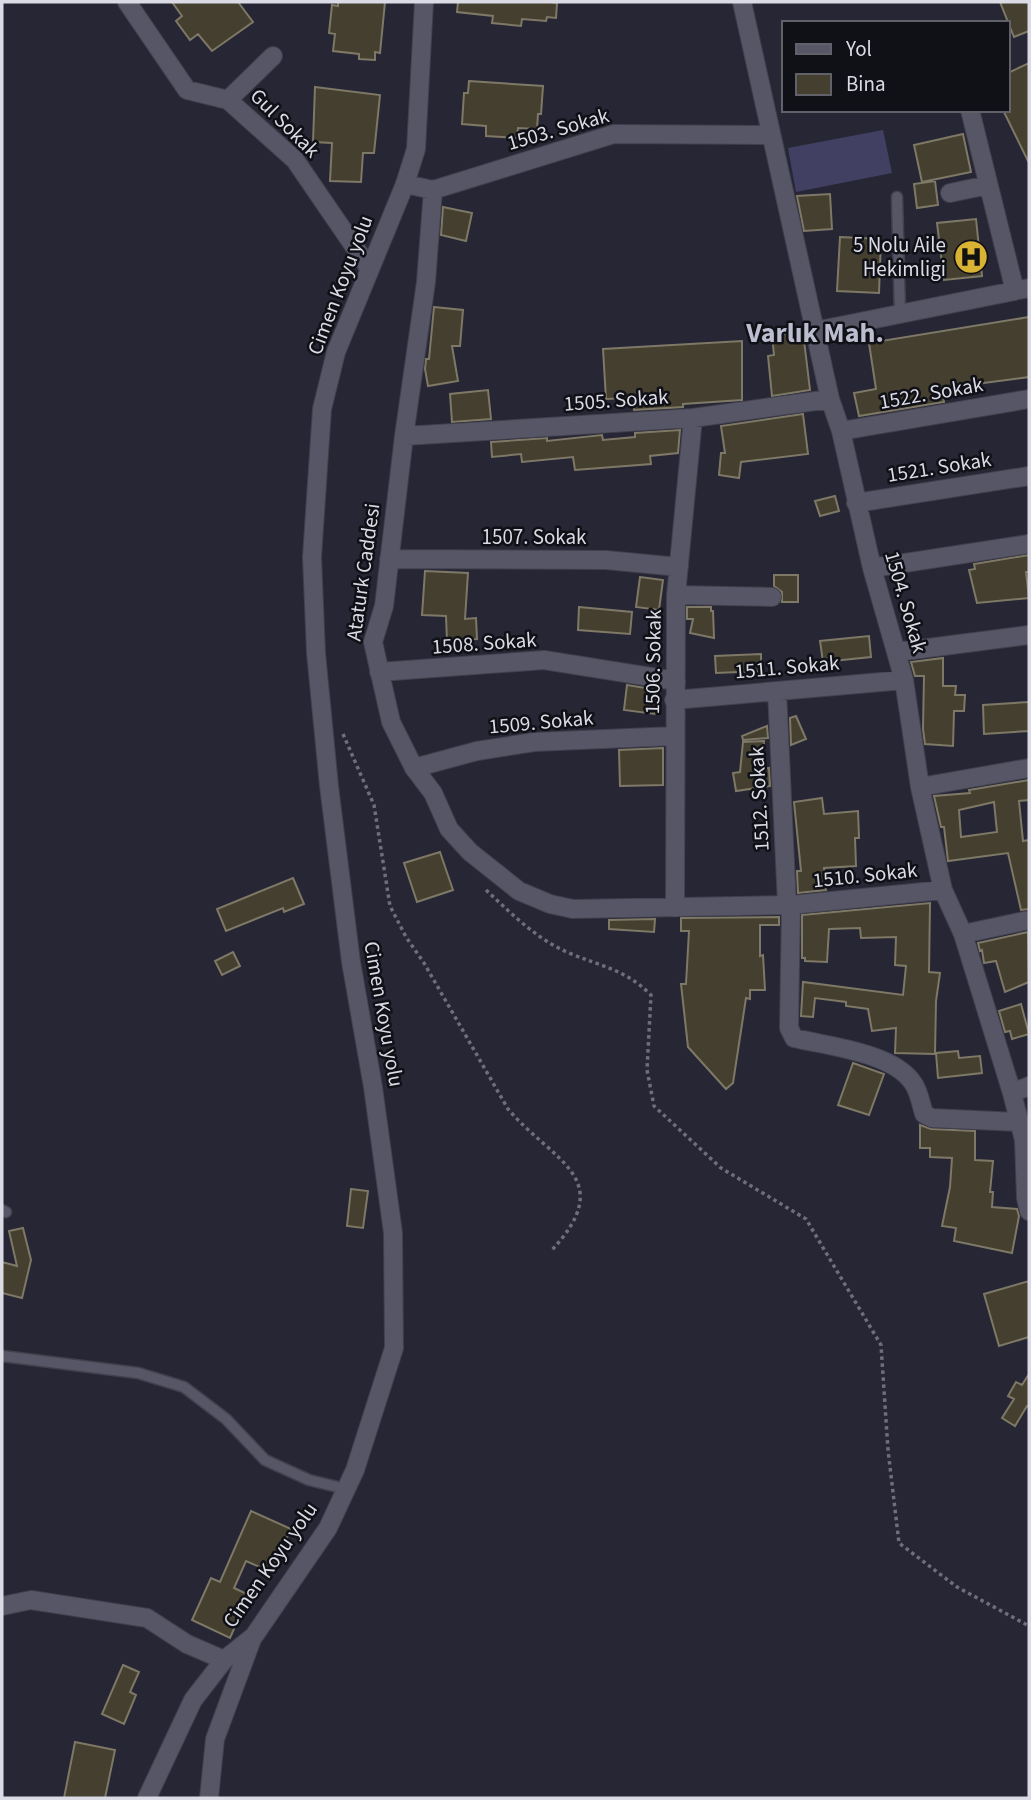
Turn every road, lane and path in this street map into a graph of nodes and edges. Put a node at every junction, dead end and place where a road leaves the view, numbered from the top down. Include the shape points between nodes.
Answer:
1 (127, 2) edge
2 (424, 2) edge
3 (741, 2) edge
4 (273, 56) dead end
5 (228, 100) junction
6 (970, 112) edge
7 (770, 135) junction
8 (405, 184) junction
9 (988, 185) junction
10 (433, 190) junction
11 (950, 193) dead end
12 (897, 197) dead end
13 (369, 268) junction
14 (1022, 289) edge
15 (900, 314) junction
16 (815, 331) junction
17 (830, 399) junction
18 (1029, 400) edge
19 (693, 418) junction
20 (841, 431) junction
21 (404, 436) junction
22 (1029, 476) edge
23 (856, 503) junction
24 (1029, 544) edge
25 (389, 559) junction
26 (679, 567) junction
27 (872, 568) junction
28 (676, 594) junction
29 (772, 597) dead end
30 (1029, 635) edge
31 (897, 652) junction
32 (379, 672) junction
33 (904, 680) junction
34 (676, 681) junction
35 (777, 691) junction
36 (674, 700) junction
37 (341, 728) dead end
38 (675, 736) junction
39 (414, 768) junction
40 (1029, 768) edge
41 (920, 787) junction
42 (481, 886) dead end
43 (943, 890) junction
44 (789, 905) junction
45 (675, 908) junction
46 (1029, 920) edge
47 (963, 934) junction
48 (1021, 1090) edge
49 (1019, 1122) junction
50 (1029, 1210) edge
51 (551, 1251) dead end
52 (2, 1356) edge
53 (346, 1489) junction
54 (2, 1606) edge
55 (1029, 1626) edge
56 (254, 1636) junction
57 (224, 1661) junction
58 (147, 1798) edge
59 (209, 1798) edge

1 - 5 street, Gul Sokak via 187,90
2 - 8 street via 416,149
3 - 7 street, 1504. Sokak
4 - 5 street
5 - 13 street, Gul Sokak via 295,160
6 - 9 street
7 - 10 street, 1503. Sokak via 614,134
7 - 16 street, 1504. Sokak
8 - 10 street, 1503. Sokak
8 - 13 street, Cimen Koyu yolu
9 - 11 street
9 - 14 street
10 - 21 street, Ataturk Caddesi via 425,294
12 - 15 lane
13 - 53 street, Cimen Koyu yolu via 336,352 322,409 312,557 316,653 331,799 351,962 390,1206 395,1279 394,1348
14 - 15 street
15 - 16 street
16 - 17 street, 1504. Sokak
17 - 19 street, 1505. Sokak
17 - 20 street, 1504. Sokak
18 - 20 street, 1522. Sokak
19 - 21 street, 1505. Sokak
19 - 26 street, 1506. Sokak
20 - 23 street, 1504. Sokak
21 - 25 street, Ataturk Caddesi
22 - 23 street, 1521. Sokak
23 - 27 street, 1504. Sokak
24 - 27 street
25 - 26 street, 1507. Sokak via 606,560
25 - 32 street, Ataturk Caddesi via 384,607 373,642
26 - 28 street, 1506. Sokak
27 - 31 street, 1504. Sokak
28 - 29 street
28 - 34 street, 1506. Sokak
30 - 31 street
31 - 33 street, 1504. Sokak
32 - 34 street, 1508. Sokak via 544,660
32 - 39 street, Ataturk Caddesi via 391,722
33 - 35 street, 1511. Sokak
33 - 41 street, 1504. Sokak
34 - 36 street, 1506. Sokak
35 - 36 street, 1511. Sokak
35 - 44 street, 1512. Sokak
36 - 38 street, 1506. Sokak
37 - 51 path via 374,805 390,906 406,937 508,1110 573,1172 580,1187 577,1216
38 - 39 street, 1509. Sokak via 534,742
38 - 45 street, 1506. Sokak
39 - 45 street, Ataturk Caddesi via 433,793 449,829 519,891 573,909
40 - 41 street
41 - 43 street, 1504. Sokak
42 - 55 path via 529,929 567,952 610,967 651,995 647,1070 654,1106 721,1168 806,1219 881,1345 899,1544 957,1587
43 - 44 street, 1510. Sokak
43 - 47 street, 1504. Sokak
44 - 45 street, Ataturk Caddesi
44 - 49 street, 1512. Sokak via 789,1028 794,1038 895,1064 913,1083 924,1114 932,1118
46 - 47 street
47 - 48 street, 1504. Sokak
48 - 49 street, 1504. Sokak
49 - 50 street, 1504. Sokak
52 - 53 lane via 138,1373 184,1387 226,1419 265,1460 309,1480
53 - 56 street, Cimen Koyu yolu via 328,1528
54 - 57 street via 31,1600 147,1618
56 - 57 street, Cimen Koyu yolu
56 - 59 street via 215,1739
57 - 58 street, Cimen Koyu yolu via 193,1700

